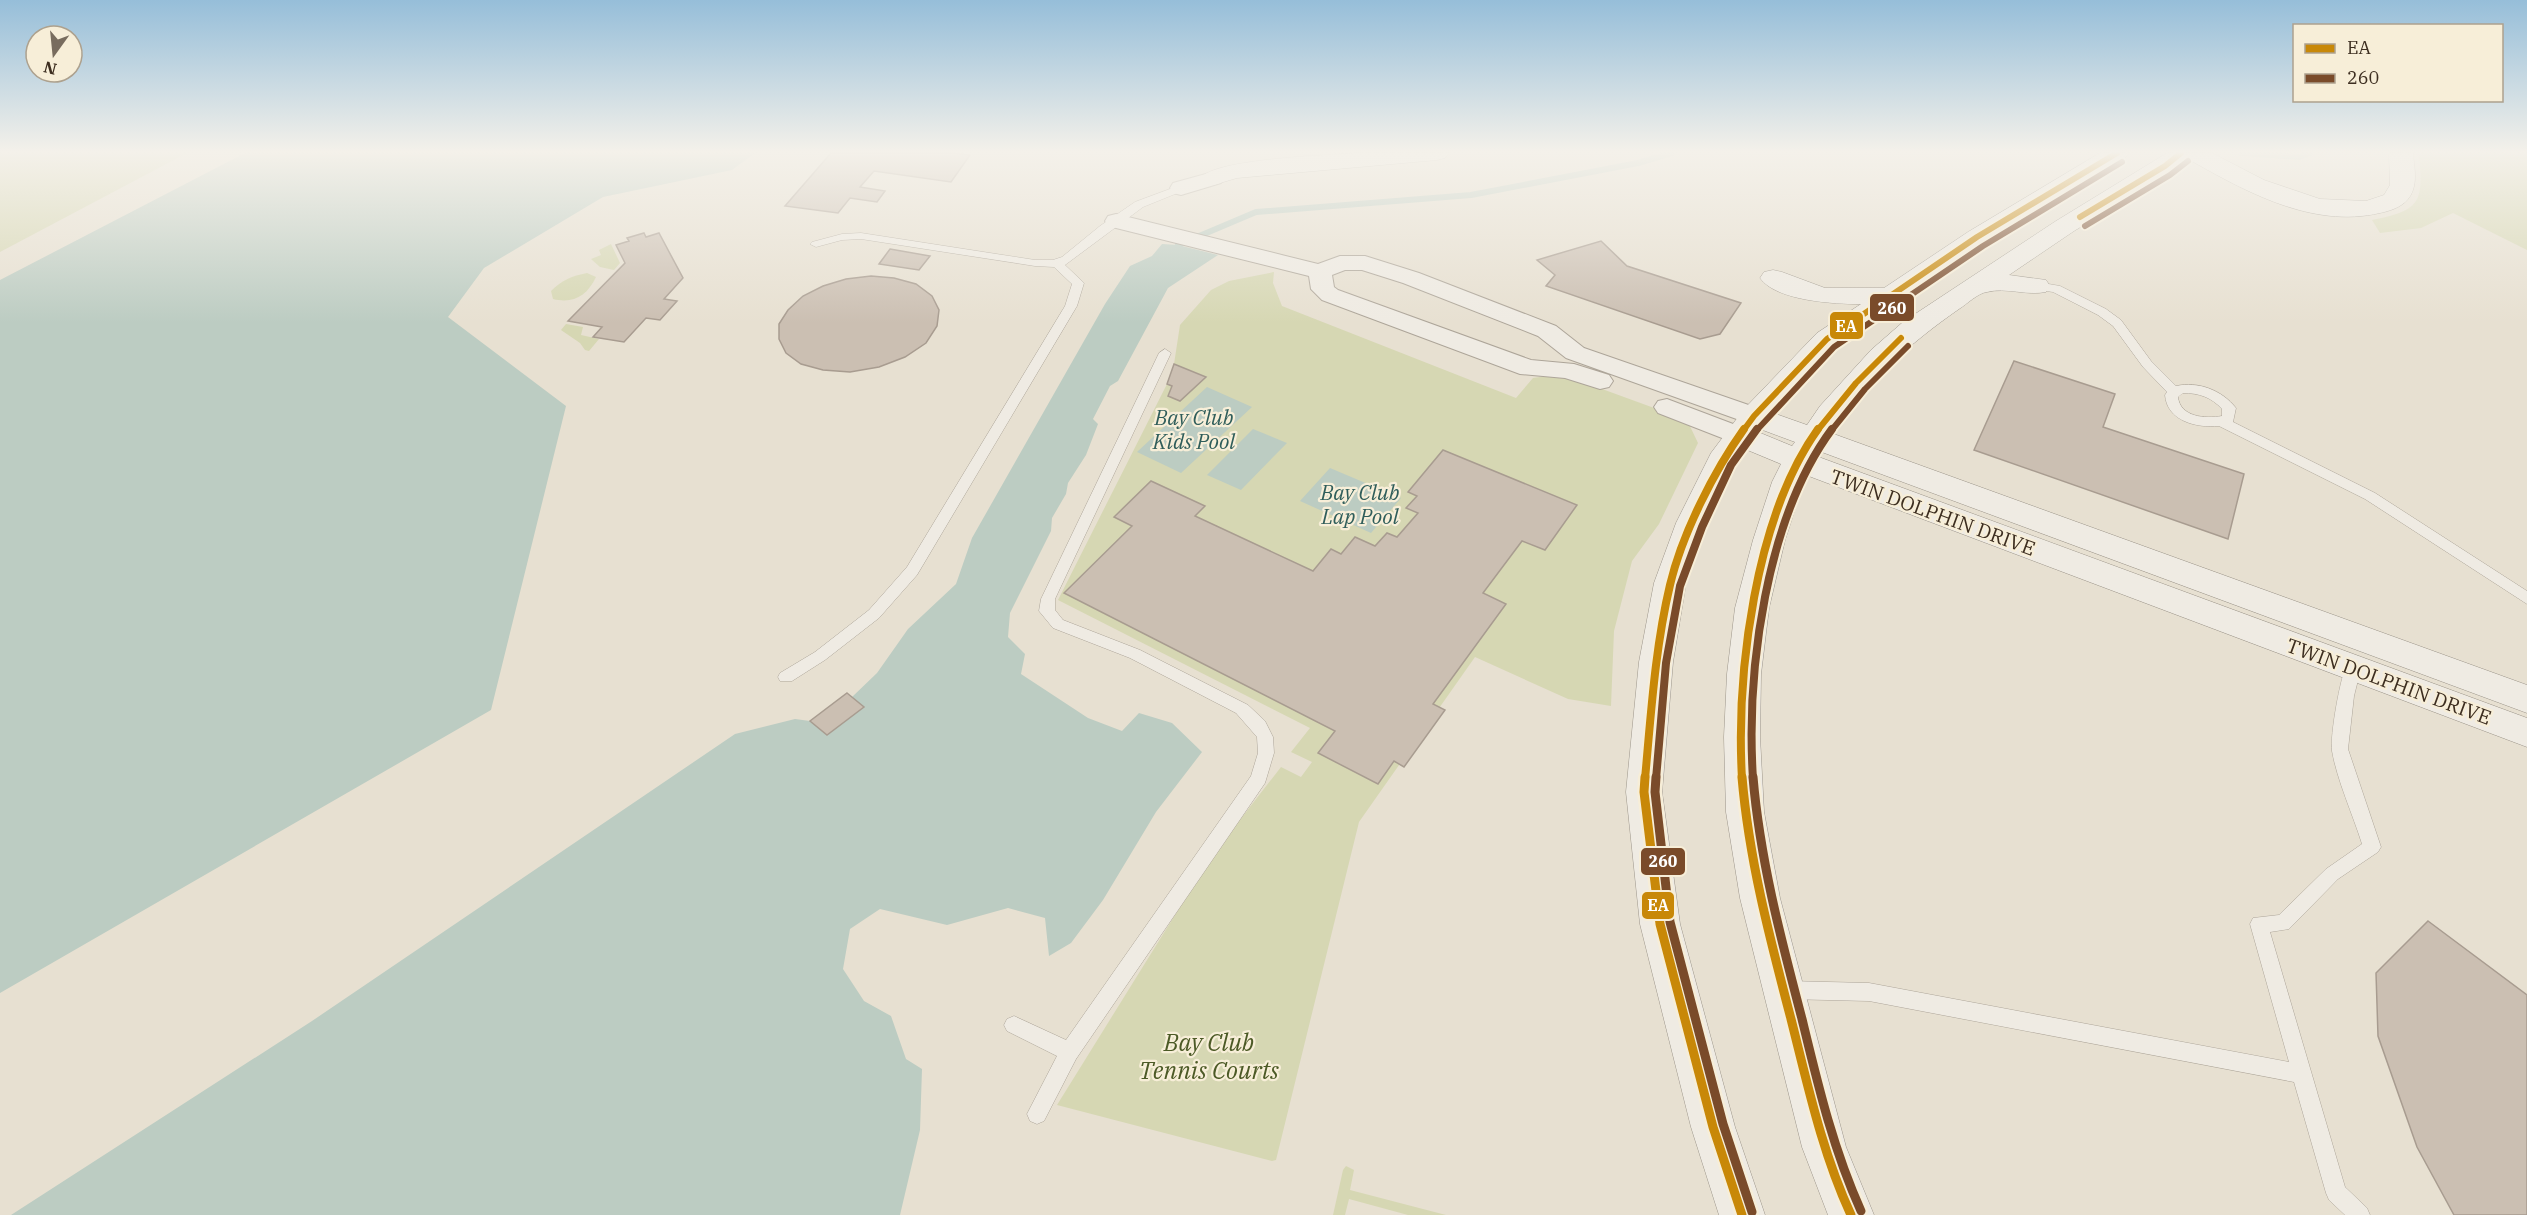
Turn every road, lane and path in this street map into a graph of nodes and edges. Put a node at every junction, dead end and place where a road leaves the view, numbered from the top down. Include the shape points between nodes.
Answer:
1 (1133, 210) edge
2 (2022, 210) edge
3 (2093, 210) edge
4 (1116, 221) junction
5 (816, 244) dead end
6 (1056, 263) junction
7 (1320, 272) junction
8 (1773, 278) dead end
9 (1979, 284) junction
10 (2037, 286) joint
11 (1890, 296) junction
12 (1165, 353) dead end
13 (2174, 391) junction
14 (2222, 422) junction
15 (1747, 426) junction
16 (1806, 449) junction
17 (2527, 598) edge
18 (2353, 668) junction
19 (786, 677) dead end
20 (2527, 699) edge
21 (2527, 733) edge
22 (1783, 990) junction
23 (1014, 1025) dead end
24 (1069, 1052) junction
25 (2301, 1074) junction
26 (1037, 1114) dead end
27 (1742, 1215) edge
28 (1851, 1215) edge
29 (2360, 1215) edge

1 - 4 lane
2 - 11 main road
3 - 9 main road
4 - 6 lane via 1069,259
4 - 7 street
5 - 6 lane via 861,236
6 - 19 lane via 1078,284 1071,306 912,571 874,614
7 - 15 street, TWIN DOLPHIN DRIVE via 1352,262 1411,278 1547,331 1575,353
7 - 15 street, TWIN DOLPHIN DRIVE via 1323,289 1330,295 1529,368 1550,367 1586,375
8 - 11 main road via 1825,296
9 - 10 main road
9 - 16 main road via 1887,350 1830,413
10 - 13 lane via 2056,289 2117,322 2147,364
11 - 15 main road via 1827,339
12 - 24 lane via 1048,599 1047,611 1058,624 1135,654 1242,709 1262,731 1266,753 1259,778
13 - 14 lane via 2172,405 2185,416 2203,422
13 - 14 lane via 2197,389 2219,398 2230,414
14 - 17 lane via 2370,496
15 - 16 main road, TWIN DOLPHIN DRIVE
15 - 27 main road via 1722,460 1692,522 1670,583 1656,662 1644,792 1660,924 1713,1127
16 - 18 main road, TWIN DOLPHIN DRIVE
16 - 20 main road, TWIN DOLPHIN DRIVE
16 - 22 main road via 1787,483 1769,540 1752,608 1744,674 1746,812 1760,898
18 - 21 main road, TWIN DOLPHIN DRIVE
18 - 25 lane via 2340,750 2372,847 2332,874 2283,923 2259,924
22 - 25 lane via 1869,992
22 - 28 main road via 1824,1147
23 - 24 lane
24 - 26 lane
25 - 29 lane via 2336,1193

